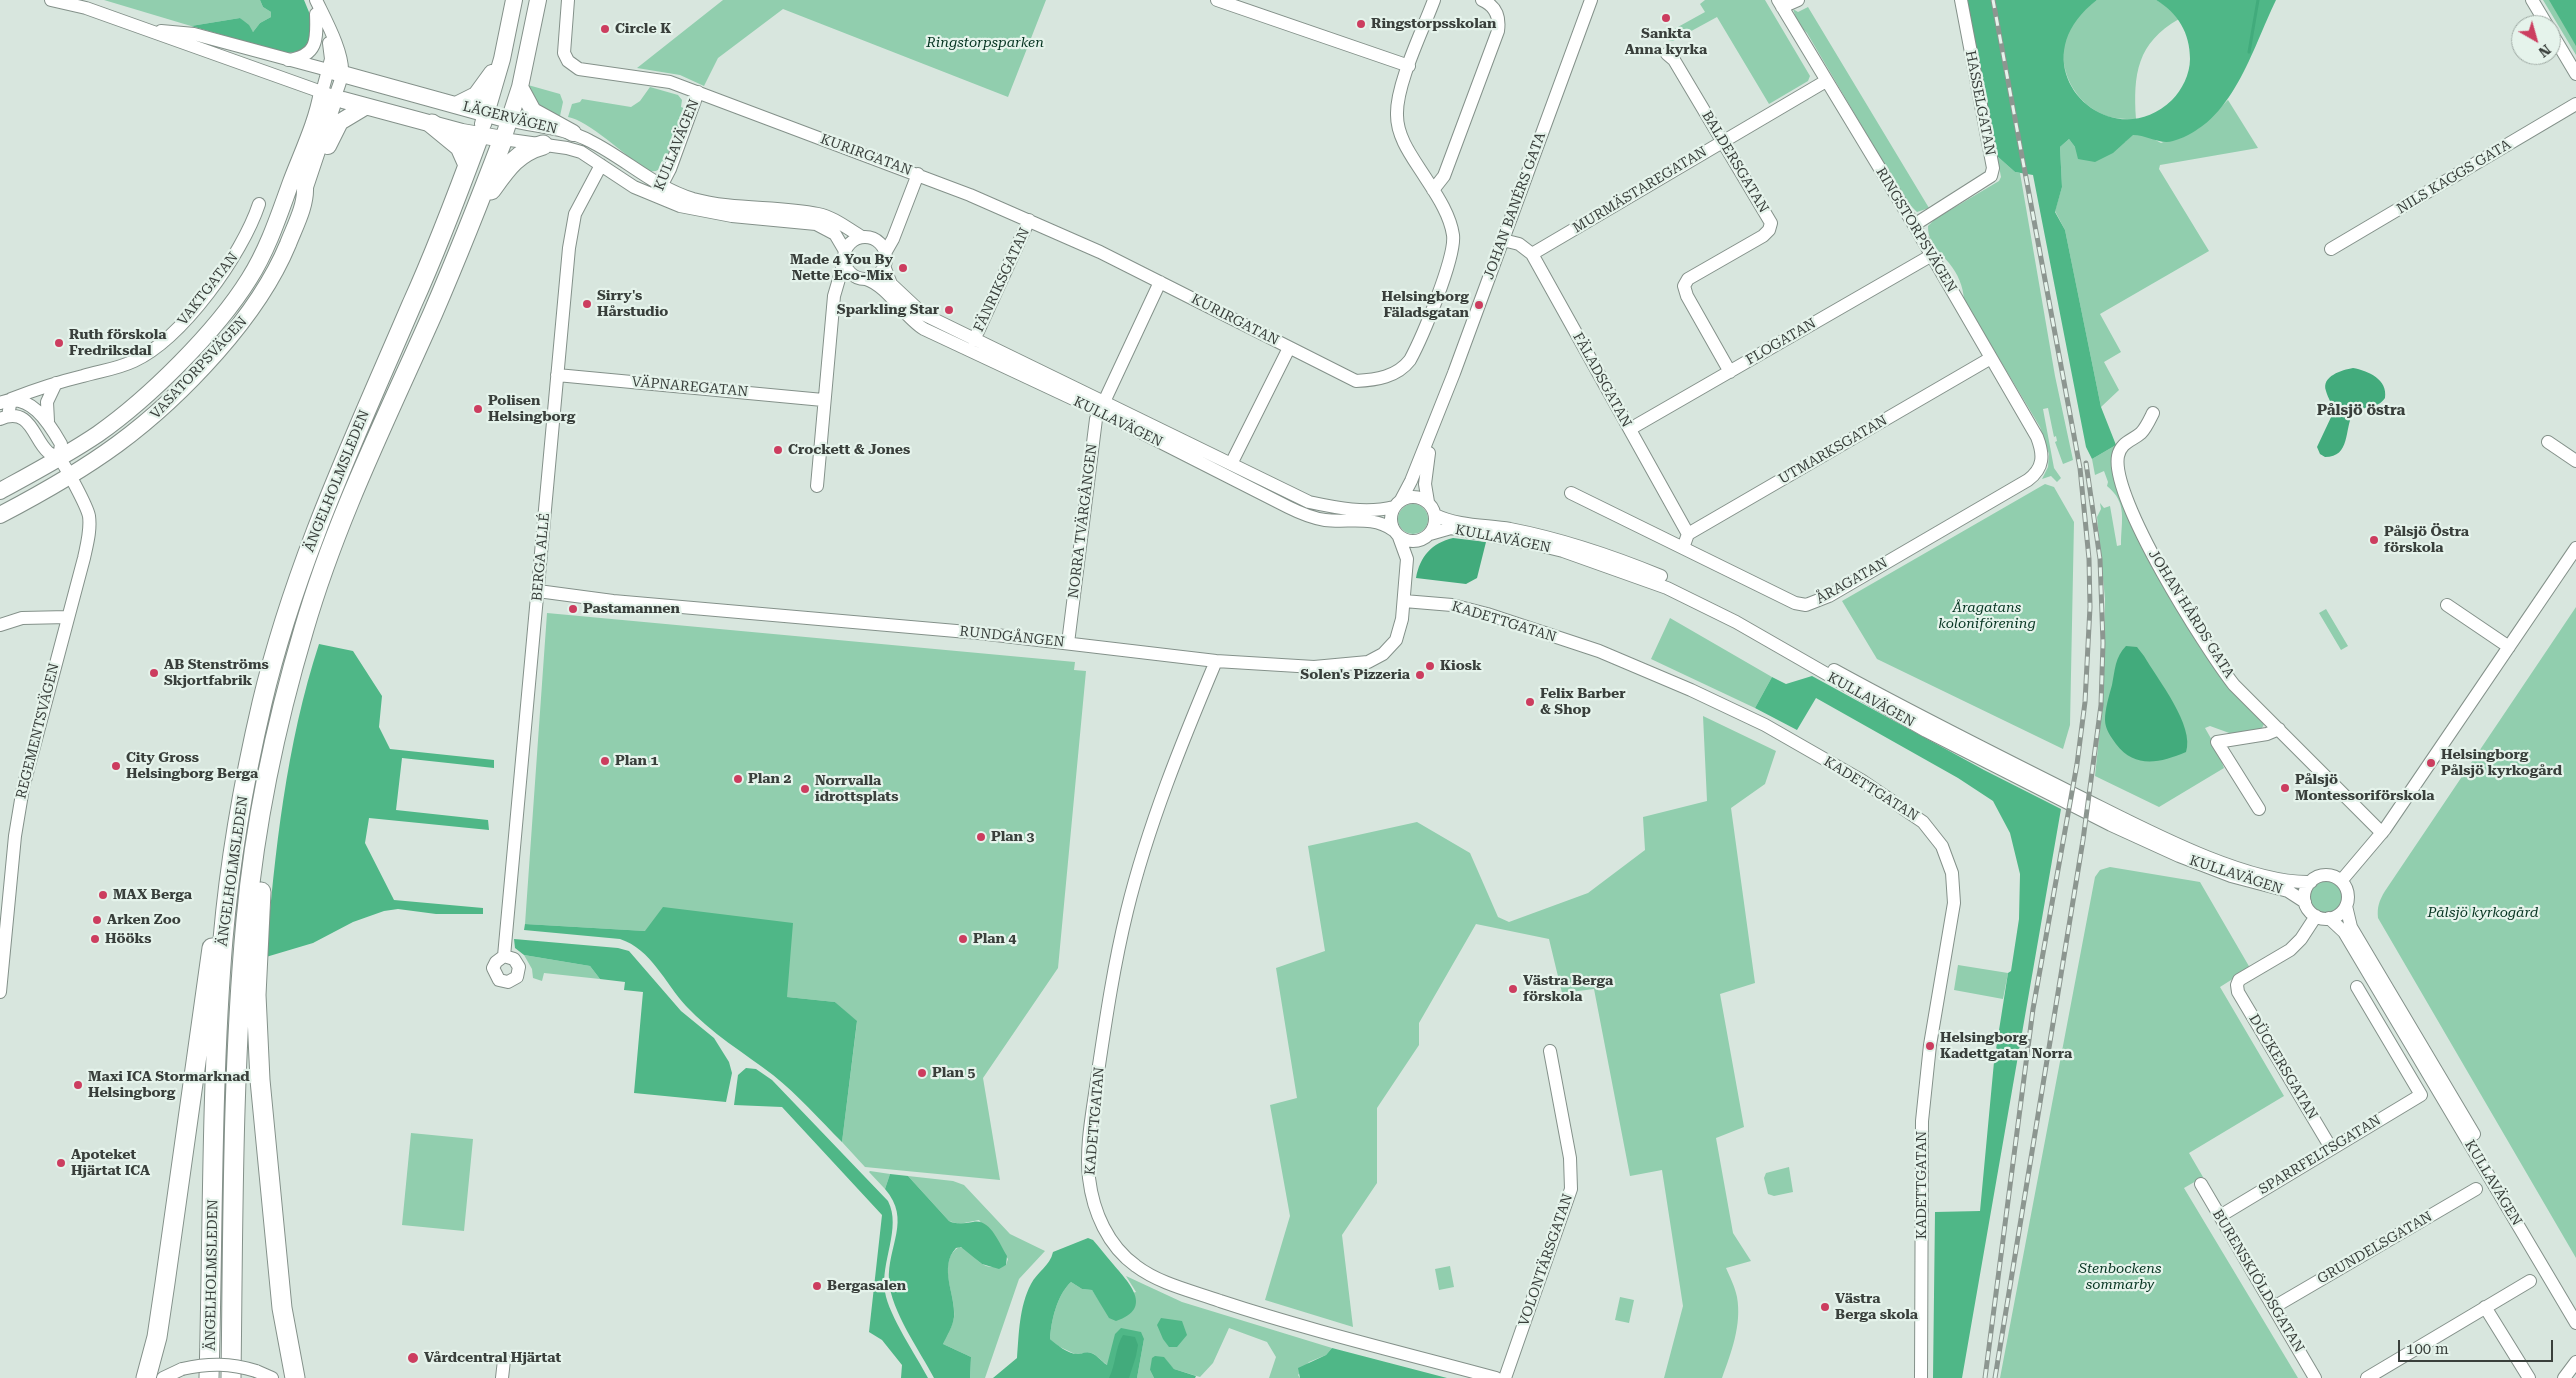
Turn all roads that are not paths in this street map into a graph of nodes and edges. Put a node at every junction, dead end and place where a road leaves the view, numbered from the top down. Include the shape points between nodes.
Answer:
1 (51, 0) edge
2 (314, 0) edge
3 (514, 0) edge
4 (538, 0) edge
5 (568, 0) edge
6 (1216, 0) edge
7 (1434, 0) edge
8 (1482, 0) edge
9 (1591, 0) edge
10 (1798, 0) edge
11 (1961, 0) edge
12 (2532, 0) edge
13 (1780, 4) edge
14 (316, 14) junction
15 (2541, 15) edge
16 (143, 29) junction
17 (2561, 49) edge
18 (1667, 54) dead end
19 (502, 59) junction
20 (287, 60) junction
21 (1409, 66) junction
22 (335, 72) junction
23 (2576, 74) edge
24 (1826, 81) junction
25 (520, 87) junction
26 (698, 92) junction
27 (333, 96) junction
28 (2576, 104) edge
29 (456, 105) junction
30 (365, 107) junction
31 (486, 114) junction
32 (510, 120) junction
33 (432, 124) junction
34 (573, 133) junction
35 (479, 136) junction
36 (504, 139) junction
37 (1723, 142) junction
38 (544, 145) junction
39 (468, 165) junction
40 (601, 165) junction
41 (918, 174) junction
42 (1433, 190) junction
43 (659, 192) junction
44 (305, 198) junction
45 (259, 204) dead end
46 (475, 214) junction
47 (1029, 220) junction
48 (1914, 225) junction
49 (898, 226) junction
50 (866, 237) junction
51 (1502, 240) junction
52 (2331, 249) dead end
53 (885, 253) junction
54 (1532, 254) junction
55 (1932, 255) junction
56 (844, 256) junction
57 (884, 266) junction
58 (862, 279) junction
59 (1160, 282) junction
60 (888, 287) junction
61 (834, 296) junction
62 (974, 340) junction
63 (1289, 348) junction
64 (1991, 358) junction
65 (1730, 372) junction
66 (557, 375) junction
67 (56, 383) junction
68 (32, 391) junction
69 (823, 400) junction
70 (5, 401) edge
71 (29, 405) junction
72 (1101, 407) junction
73 (1439, 412) junction
74 (2153, 413) dead end
75 (4, 417) edge
76 (48, 421) junction
77 (34, 428) junction
78 (1630, 429) junction
79 (2548, 442) dead end
80 (58, 458) junction
81 (2576, 461) edge
82 (1231, 464) junction
83 (2041, 465) joint
84 (69, 478) junction
85 (817, 486) dead end
86 (0, 492) edge
87 (1570, 493) dead end
88 (1428, 502) junction
89 (1398, 504) junction
90 (0, 515) edge
91 (1435, 515) junction
92 (1396, 534) junction
93 (1430, 534) junction
94 (1688, 534) junction
95 (1419, 541) junction
96 (1683, 548) junction
97 (2576, 548) edge
98 (1407, 559) junction
99 (326, 563) junction
100 (538, 591) junction
101 (1404, 601) junction
102 (2447, 605) dead end
103 (68, 617) junction
104 (0, 624) edge
105 (1068, 643) junction
106 (2509, 647) junction
107 (1216, 661) junction
108 (2279, 729) junction
109 (242, 800) junction
110 (2260, 809) dead end
111 (2382, 833) junction
112 (2341, 881) junction
113 (2311, 882) junction
114 (4, 900) edge
115 (2305, 902) junction
116 (2346, 906) junction
117 (2316, 916) junction
118 (2329, 918) junction
119 (504, 956) dead end
120 (2358, 986) dead end
121 (0, 992) edge
122 (1550, 1051) dead end
123 (2331, 1148) junction
124 (2201, 1184) dead end
125 (2476, 1189) dead end
126 (2220, 1216) junction
127 (2530, 1281) dead end
128 (2576, 1306) edge
129 (2274, 1307) junction
130 (2485, 1308) junction
131 (2576, 1323) edge
132 (504, 1360) dead end
133 (2576, 1362) edge
134 (146, 1378) edge
135 (164, 1378) edge
136 (209, 1378) edge
137 (230, 1378) edge
138 (272, 1378) edge
139 (295, 1378) edge
140 (502, 1378) edge
141 (1496, 1378) edge
142 (1505, 1378) edge
143 (1921, 1378) edge
144 (2316, 1378) edge
145 (2367, 1378) edge
146 (2529, 1378) edge
147 (2564, 1378) edge

1 - 16 street, LÄGERVÄGEN via 86,8
2 - 14 street
2 - 22 street via 330,28
3 - 19 main road
4 - 25 main road
5 - 26 street, KURIRGATAN via 564,53 573,66 590,72 670,82
6 - 21 street
7 - 21 street, KURIRGATAN
8 - 42 street via 1496,12 1498,31 1444,176
9 - 51 street, JOHAN BANÉRS GATA
10 - 13 street
11 - 48 street, HASSELGATAN via 1991,176
12 - 15 street
13 - 24 street, RINGSTORPSVÄGEN
14 - 20 street via 317,40 312,48 297,58
14 - 22 street via 328,37
16 - 20 street, LÄGERVÄGEN via 194,34
16 - 27 street, LÄGERVÄGEN
17 - 23 street
18 - 37 street, BALDERSGATAN via 1674,60
19 - 29 main road via 476,95
19 - 31 main road
20 - 22 street, LÄGERVÄGEN
21 - 42 street, KURIRGATAN via 1398,99 1398,127
22 - 27 street
22 - 29 main road, LÄGERVÄGEN
24 - 37 street, MURMÄSTAREGATAN
24 - 48 street, RINGSTORPSVÄGEN
25 - 32 main road
25 - 34 main road via 533,111
26 - 41 street, KURIRGATAN
26 - 43 street, KULLAVÄGEN
27 - 30 main road, LÄGERVÄGEN
27 - 44 main road, VASATORPSVÄGEN via 305,187
27 - 80 main road, VASATORPSVÄGEN via 308,135 272,232 257,266 238,296 208,332 144,397 98,434
28 - 52 street, NILS KAGGS GATA
29 - 31 main road, LÄGERVÄGEN
30 - 33 main road, LÄGERVÄGEN
30 - 44 main road via 345,117 336,128
31 - 32 main road, LÄGERVÄGEN
31 - 35 main road
32 - 34 street, LÄGERVÄGEN
32 - 36 main road
33 - 35 main road, LÄGERVÄGEN
33 - 39 highway via 460,147
34 - 43 street, LÄGERVÄGEN via 592,141
35 - 36 main road, LÄGERVÄGEN
35 - 39 highway, ÄNGELHOLMSLEDEN
36 - 38 street, LÄGERVÄGEN
36 - 46 highway, ÄNGELHOLMSLEDEN
37 - 54 street, MURMÄSTAREGATAN
37 - 65 street, BALDERSGATAN via 1771,224 1763,236 1688,279 1684,286
38 - 40 street, LÄGERVÄGEN via 582,152
38 - 46 highway via 522,153 511,163
39 - 109 highway, ÄNGELHOLMSLEDEN via 420,287 330,492 298,578 262,702
40 - 43 street, LÄGERVÄGEN via 634,187
40 - 66 street, BERGA ALLÉ via 571,228
41 - 47 street, KURIRGATAN
41 - 49 street
42 - 63 street, KURIRGATAN via 1453,235 1452,248 1434,301 1407,363 1385,377 1356,381
43 - 50 street, LÄGERVÄGEN via 819,214
43 - 56 street, LÄGERVÄGEN via 680,206 732,216 816,224 835,234
44 - 84 main road, VASATORPSVÄGEN via 272,278 237,329 187,385 150,420 107,454
45 - 67 street, VAKTGATAN via 242,246 202,300 162,344 117,368
46 - 99 highway, ÄNGELHOLMSLEDEN via 350,500
47 - 59 street, KURIRGATAN
47 - 62 street, FÄNRIKSGATAN
48 - 55 street, RINGSTORPSVÄGEN
49 - 50 street via 888,233
49 - 53 street
50 - 53 street via 880,243
50 - 56 street via 851,242
51 - 54 street via 1519,244
51 - 73 street, JOHAN BANÉRS GATA
53 - 57 street
54 - 78 street, FÄLADSGATAN
55 - 64 street, RINGSTORPSVÄGEN
55 - 65 street, FLOGATAN
56 - 58 street via 852,275
56 - 61 street
57 - 58 street via 877,275
57 - 60 street
58 - 60 street
58 - 61 street via 842,287
59 - 63 street, KURIRGATAN
59 - 72 street, NORRA TVÄRGÅNGEN
60 - 62 street, KULLAVÄGEN via 923,314
60 - 72 street, KULLAVÄGEN via 906,316 924,330
61 - 69 street
62 - 72 street, KULLAVÄGEN
63 - 82 street
64 - 83 street, RINGSTORPSVÄGEN via 2037,437
64 - 94 street, UTMARKSGATAN
65 - 78 street, FLOGATAN
66 - 69 street, VÄPNAREGATAN
66 - 100 street, BERGA ALLÉ
67 - 68 street, VAKTGATAN
67 - 76 street via 47,402
68 - 70 street, VAKTGATAN
68 - 71 street
69 - 85 street
70 - 71 street
70 - 75 street
71 - 76 street
71 - 77 street
72 - 82 street, KULLAVÄGEN
72 - 92 street, KULLAVÄGEN via 1308,517 1376,521
72 - 105 street, NORRA TVÄRGÅNGEN via 1096,419
73 - 88 street, JOHAN BANÉRS GATA via 1426,468
73 - 89 street, JOHAN BANÉRS GATA
74 - 108 street, JOHAN HÅRDS GATA via 2141,433 2122,448 2118,459 2139,528 2216,662 2234,685
75 - 77 street via 18,418
76 - 80 street via 61,444
77 - 80 street via 48,452
78 - 94 street, FÄLADSGATAN
79 - 81 street
80 - 84 street, REGEMENTSVÄGEN
80 - 86 main road, VASATORPSVÄGEN
82 - 89 street, KULLAVÄGEN via 1309,502 1362,511 1377,511
83 - 96 street, ÅRAGATAN via 2028,480 1814,603 1795,603
84 - 90 main road, VASATORPSVÄGEN
84 - 103 street, REGEMENTSVÄGEN via 83,500 90,527
87 - 96 street, ÅRAGATAN
88 - 89 street via 1410,497
88 - 91 street
89 - 92 street via 1390,519
91 - 93 street via 1435,525
91 - 113 street, KULLAVÄGEN via 1453,522 1510,529 1569,543 1671,580 1729,609 1891,701 2124,818 2233,866 2290,882
92 - 95 street via 1410,542
92 - 98 street, RUNDGÅNGEN
93 - 95 street
93 - 115 street, KULLAVÄGEN via 1451,528 1563,551 1667,588 1736,622 1926,731 2111,825 2231,876 2288,891
94 - 96 street
95 - 98 street, RUNDGÅNGEN
97 - 106 street
98 - 101 street, RUNDGÅNGEN
99 - 137 highway, ÄNGELHOLMSLEDEN via 304,627 273,748 246,918 239,1024
99 - 139 highway via 275,784 263,867 258,935 256,995 260,1080 282,1308
100 - 105 street, RUNDGÅNGEN via 613,601
100 - 119 street, BERGA ALLÉ
101 - 107 street, RUNDGÅNGEN via 1396,640 1383,654 1368,662 1314,667
101 - 143 street, KADETTGATAN via 1452,605 1487,614 1599,652 1691,690 1765,725 1861,780 1923,822 1942,846 1952,874 1954,903 1930,1045 1922,1121
102 - 106 street
103 - 104 street via 22,618
103 - 114 street, REGEMENTSVÄGEN via 23,788
105 - 107 street, RUNDGÅNGEN
106 - 111 street
107 - 141 street, KADETTGATAN via 1148,839 1128,909 1109,998 1089,1157 1090,1190 1099,1219 1108,1236 1129,1261 1162,1281 1289,1323
108 - 110 street via 2217,742
108 - 111 street, JOHAN HÅRDS GATA
109 - 134 highway via 222,882 164,1292
109 - 136 highway, ÄNGELHOLMSLEDEN via 223,936 217,1032
111 - 112 street
112 - 113 street, KULLAVÄGEN via 2326,875
112 - 116 street, KULLAVÄGEN via 2348,895
113 - 115 street via 2305,891
114 - 121 street, REGEMENTSVÄGEN
115 - 117 street, KULLAVÄGEN
116 - 118 street
116 - 128 street, KULLAVÄGEN via 2351,927
117 - 118 street
117 - 123 street, DÜCKERSGATAN via 2296,944 2239,980 2237,985 2238,992
118 - 131 street, KULLAVÄGEN via 2344,932
120 - 123 street, SPARRFELTSGATAN via 2421,1095
122 - 142 street, VOLONTÄRSGATAN via 1570,1158 1571,1189
123 - 126 street, SPARRFELTSGATAN
124 - 126 street, BURENSKIÖLDSGATAN
125 - 129 street, GRUNDELSGATAN
126 - 129 street, BURENSKIÖLDSGATAN
127 - 130 street
129 - 144 street, BURENSKIÖLDSGATAN
130 - 145 street
130 - 146 street
132 - 140 street
133 - 147 street
135 - 138 street, bridge via 182,1369 223,1363

